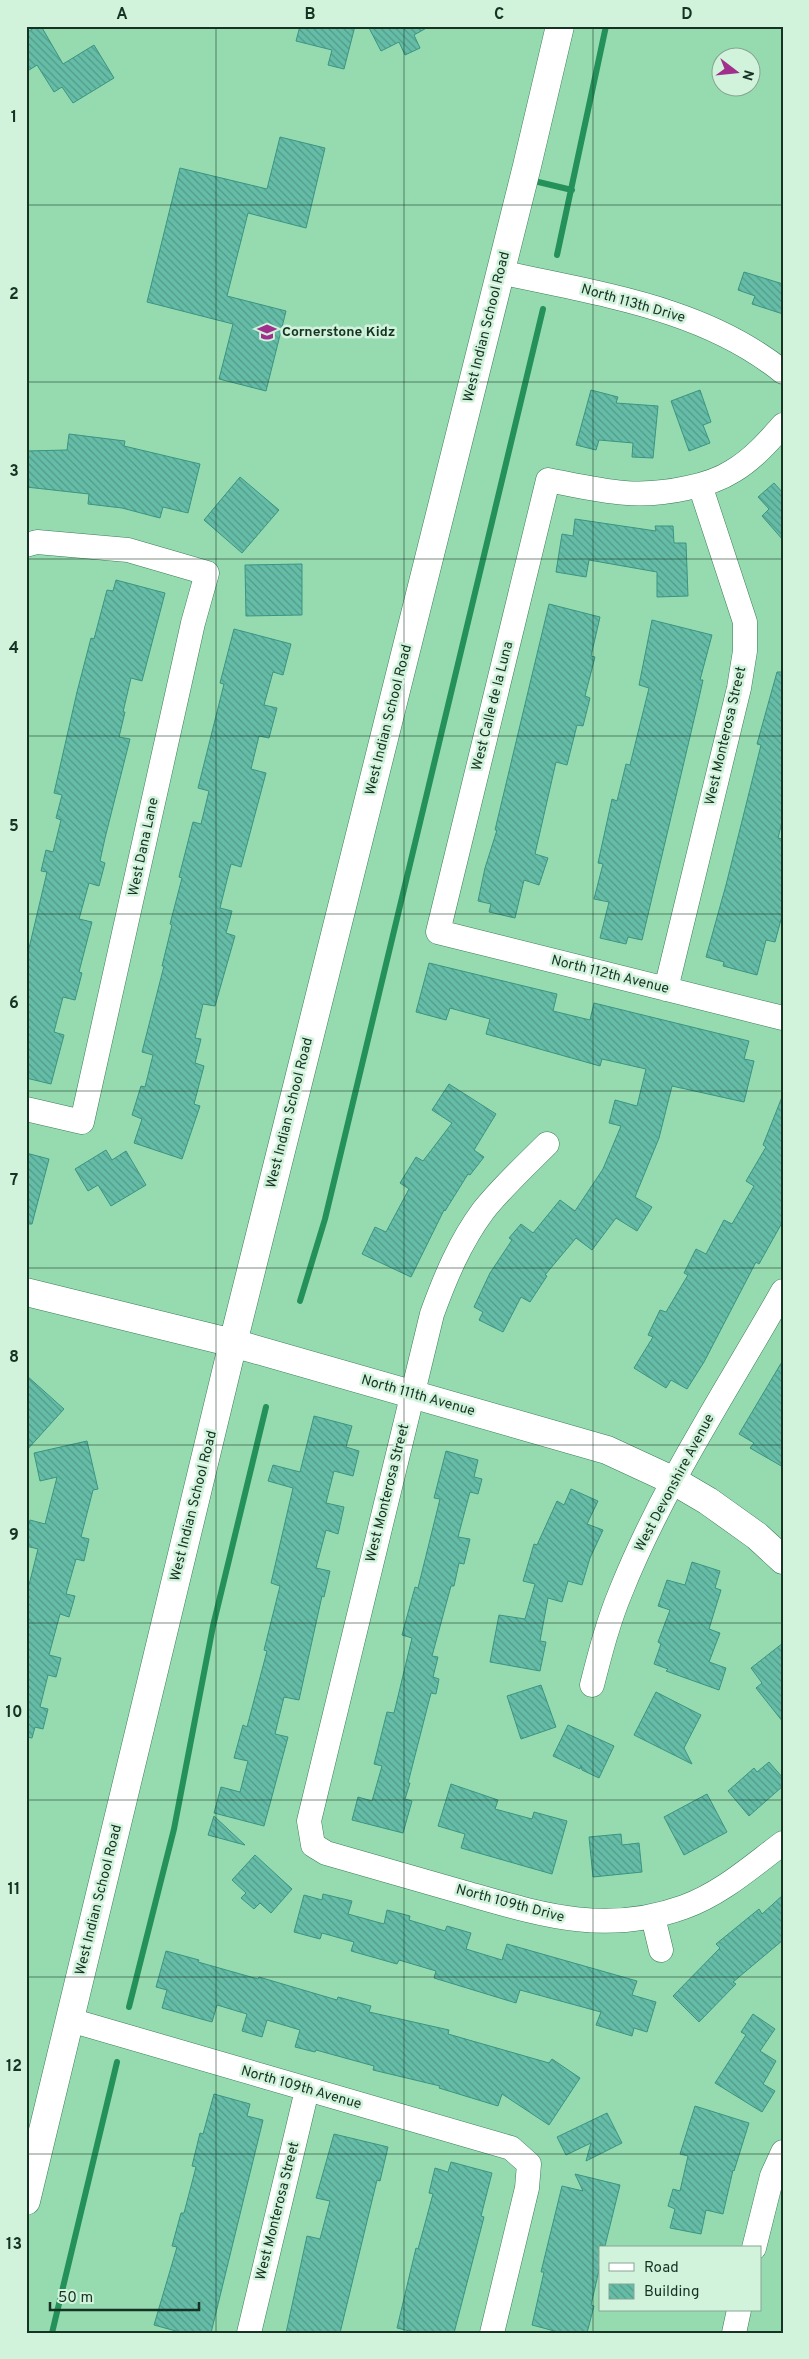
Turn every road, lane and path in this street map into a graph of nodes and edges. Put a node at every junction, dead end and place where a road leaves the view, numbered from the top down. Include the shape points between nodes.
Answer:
1 (560, 26) edge
2 (500, 272) junction
3 (783, 372) edge
4 (783, 425) edge
5 (700, 485) junction
6 (26, 545) edge
7 (438, 932) joint
8 (666, 990) junction
9 (783, 1018) edge
10 (26, 1109) edge
11 (547, 1144) dead end
12 (783, 1291) edge
13 (26, 1292) edge
14 (233, 1343) junction
15 (412, 1394) junction
16 (674, 1481) junction
17 (783, 1560) edge
18 (592, 1685) dead end
19 (783, 1843) edge
20 (313, 1845) joint
21 (653, 1917) junction
22 (661, 1950) dead end
23 (70, 2020) junction
24 (307, 2090) junction
25 (783, 2152) edge
26 (26, 2201) edge
27 (754, 2246) edge
28 (739, 2312) edge
29 (249, 2333) edge
30 (492, 2333) edge
31 (734, 2333) edge

1 - 2 main road, West Indian School Road
2 - 3 street, North 113th Drive via 670,312 720,334
2 - 14 main road, West Indian School Road
4 - 5 street via 746,462 732,472
5 - 7 street, West Calle de la Luna via 660,494 636,494 548,480
5 - 8 street, West Monterosa Street via 745,622 745,651
6 - 10 street, West Dana Lane via 36,542 128,550 207,573 193,623 82,1122
7 - 8 street, North 112th Avenue
8 - 9 street, North 112th Avenue
11 - 15 street, West Monterosa Street via 503,1188 467,1236 432,1314
12 - 16 street, West Devonshire Avenue
13 - 14 main road, North 111th Avenue
14 - 15 main road, North 111th Avenue
14 - 23 main road, West Indian School Road
15 - 16 main road, North 111th Avenue via 607,1450
15 - 20 street, West Monterosa Street via 309,1821
16 - 17 main road, North 111th Avenue via 734,1518
16 - 18 street, West Devonshire Avenue via 620,1593
19 - 21 street, North 109th Drive via 710,1895 686,1907
20 - 21 street, North 109th Drive via 326,1853 549,1916 590,1922
21 - 22 street
23 - 24 street, North 109th Avenue
23 - 26 main road, West Indian School Road
24 - 29 street, West Monterosa Street
24 - 30 street, North 109th Avenue via 511,2148 529,2164 528,2188
25 - 27 street via 772,2176
28 - 31 street

